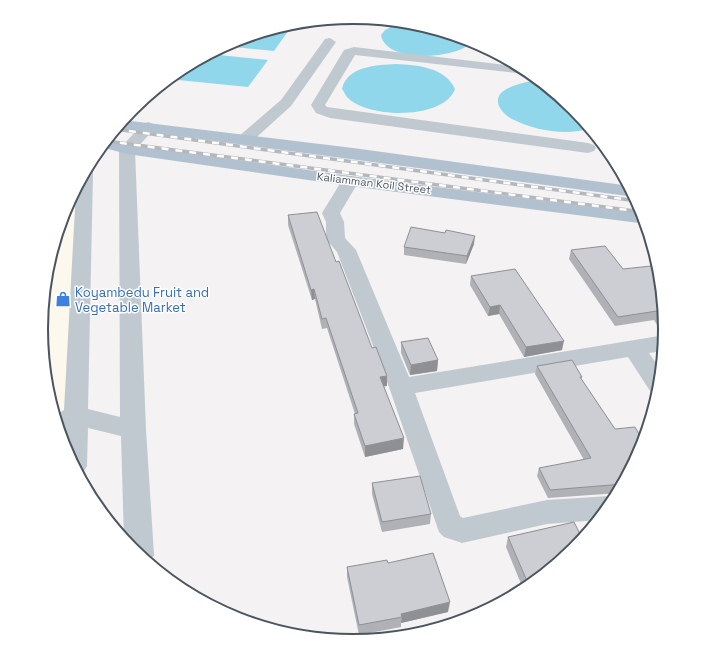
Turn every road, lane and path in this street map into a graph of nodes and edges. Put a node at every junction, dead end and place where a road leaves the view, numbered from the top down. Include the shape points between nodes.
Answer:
1 (330, 42) dead end
2 (515, 70) edge
3 (127, 125) edge
4 (148, 127) junction
5 (244, 140) junction
6 (110, 145) edge
7 (588, 148) dead end
8 (127, 149) junction
9 (350, 181) junction
10 (84, 186) edge
11 (625, 191) edge
12 (638, 217) edge
13 (658, 344) edge
14 (634, 348) junction
15 (654, 379) edge
16 (401, 387) junction
17 (67, 421) edge
18 (134, 430) junction
19 (71, 446) edge
20 (601, 509) edge
21 (139, 547) edge

1 - 5 street via 286,103
2 - 7 street via 354,51 349,53 318,105 320,110 330,114
3 - 4 main road, Kaliamman Koil Street
4 - 5 main road, Kaliamman Koil Street
4 - 8 street
5 - 11 main road, Kaliamman Koil Street
6 - 8 main road, Kaliamman Koil Street
8 - 9 main road, Kaliamman Koil Street
8 - 18 street
9 - 12 main road, Kaliamman Koil Street
9 - 16 street via 331,213 335,222 336,239 346,250
10 - 17 street
13 - 14 street
14 - 15 street
14 - 16 street
16 - 20 street via 449,523 454,528 462,531 547,512
17 - 18 street
17 - 19 street
18 - 21 street

